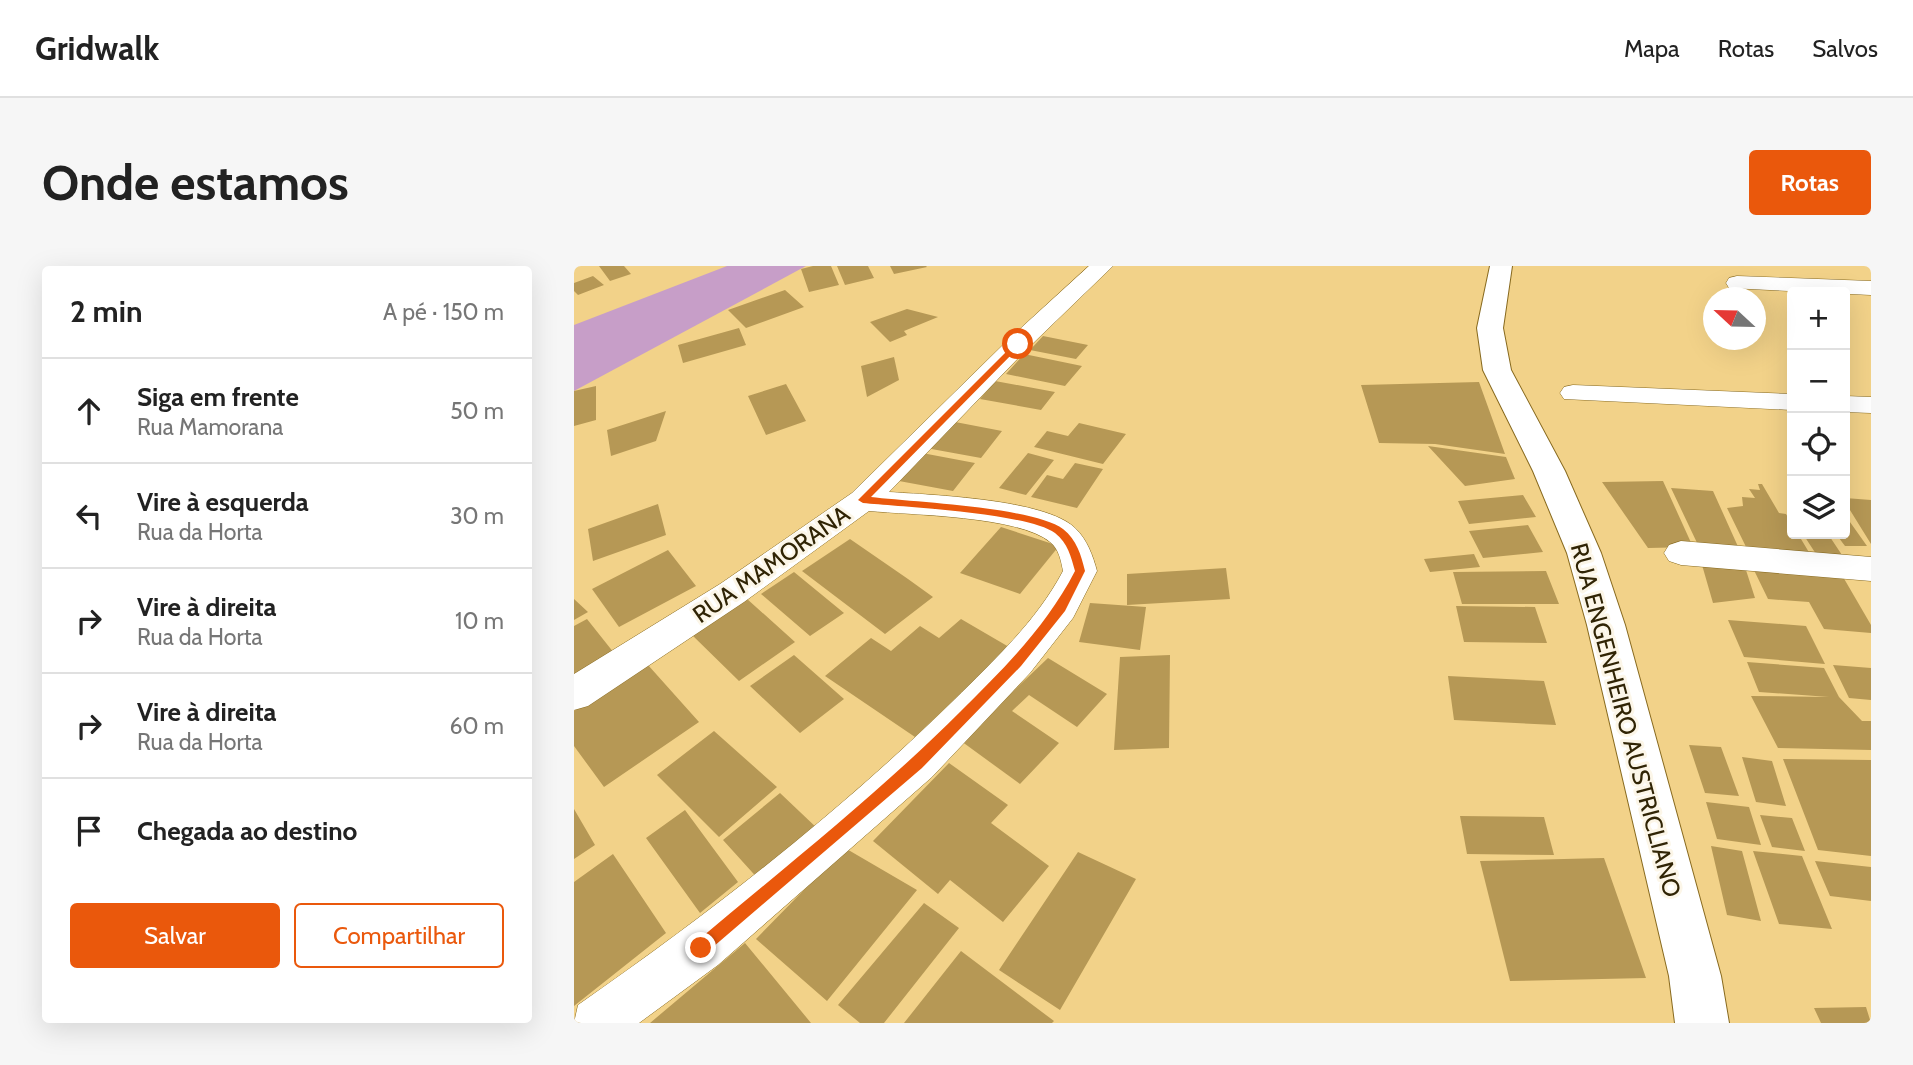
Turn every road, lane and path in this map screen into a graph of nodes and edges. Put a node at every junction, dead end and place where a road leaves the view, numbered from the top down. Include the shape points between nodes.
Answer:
1 (1102, 266) edge
2 (1502, 266) edge
3 (1737, 283) dead end
4 (1871, 288) edge
5 (1573, 393) dead end
6 (1787, 402) edge
7 (1850, 404) edge
8 (1871, 405) edge
9 (863, 500) junction
10 (1681, 553) dead end
11 (1871, 569) edge
12 (574, 694) edge
13 (596, 1023) edge
14 (1702, 1023) edge

1 - 9 street, RUA MAMORANA
2 - 14 main road, RUA ENGENHEIRO AUSTRICLIANO via 1490,328 1497,370 1549,471 1584,553 1692,962
3 - 4 street
5 - 6 street
7 - 8 street
9 - 12 street, RUA MAMORANA via 732,593
9 - 13 street via 1032,520 1059,531 1073,547 1080,571 1061,608 1017,663 917,764 701,948
10 - 11 street

